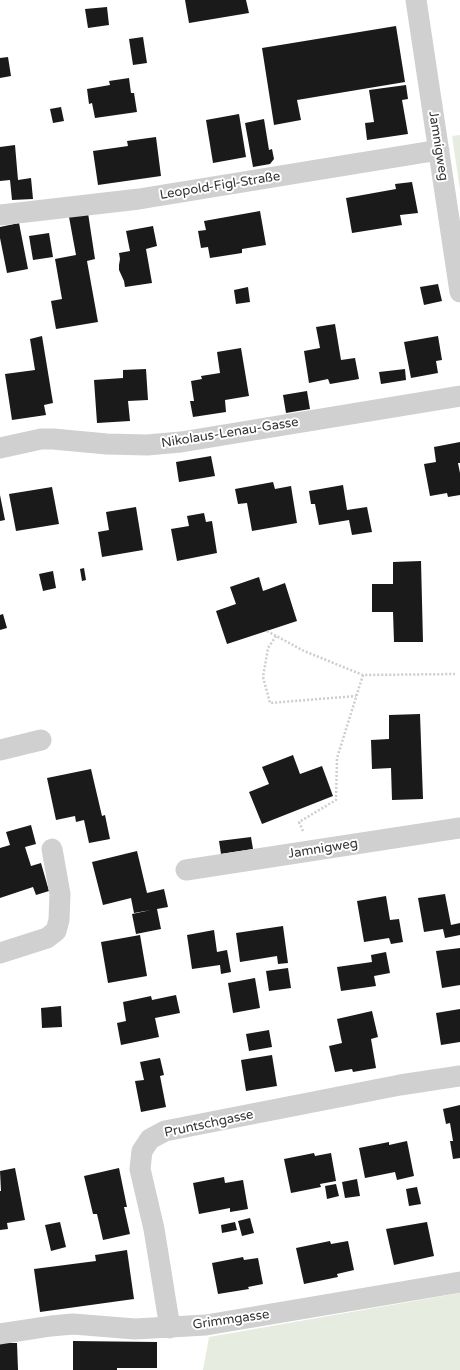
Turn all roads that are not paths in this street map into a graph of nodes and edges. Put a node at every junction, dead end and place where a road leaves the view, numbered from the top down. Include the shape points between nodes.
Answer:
1 (416, 0) edge
2 (439, 150) junction
3 (0, 215) edge
4 (460, 292) edge
5 (460, 396) edge
6 (0, 448) edge
7 (41, 740) dead end
8 (0, 750) edge
9 (460, 828) edge
10 (52, 849) dead end
11 (186, 870) dead end
12 (0, 953) edge
13 (460, 1076) edge
14 (460, 1282) edge
15 (170, 1328) junction
16 (0, 1334) edge

1 - 2 street, Jamnigweg
2 - 3 street, Leopold-Figl-Straße via 139,199
2 - 4 street, Jamnigweg
5 - 6 street, Nikolaus-Lenau-Gasse via 181,442 147,445 41,439
7 - 8 street
9 - 11 street, Jamnigweg
10 - 12 street via 60,894 56,931 47,938
13 - 15 street, Pruntschgasse via 400,1085 164,1131 150,1139 142,1151 140,1169 154,1229
14 - 15 street, Grimmgasse via 206,1325
15 - 16 street, Grimmgasse via 135,1330 73,1324

